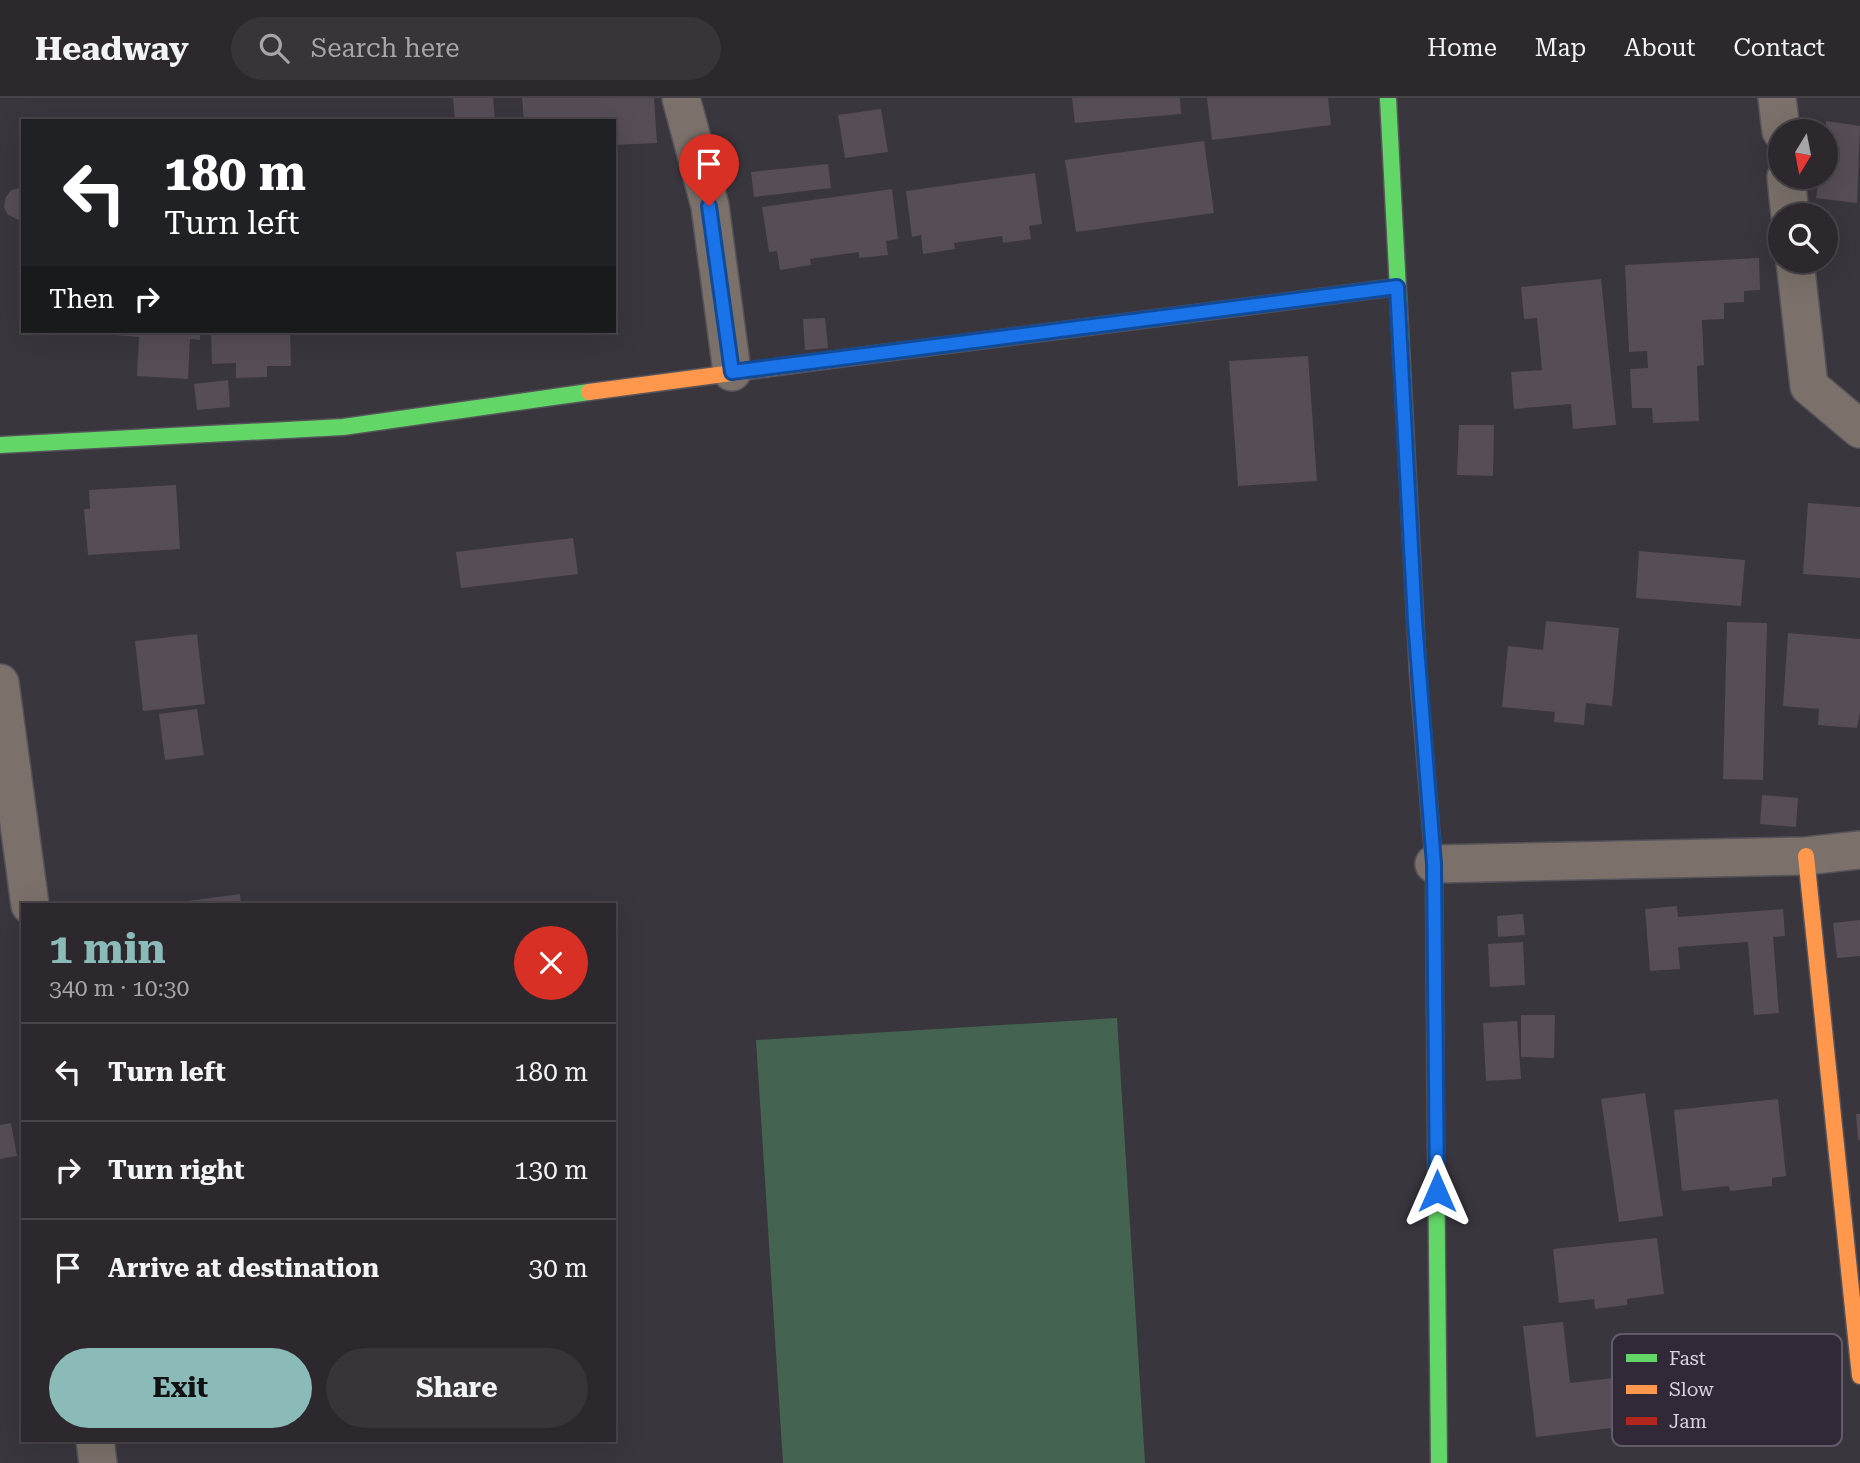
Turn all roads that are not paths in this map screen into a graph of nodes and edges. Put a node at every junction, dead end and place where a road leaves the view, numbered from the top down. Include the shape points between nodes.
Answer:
1 (681, 98) edge
2 (1388, 98) edge
3 (1777, 98) edge
4 (1780, 119) edge
5 (1796, 273) edge
6 (1397, 287) junction
7 (732, 372) junction
8 (1860, 429) edge
9 (0, 445) edge
10 (0, 683) edge
11 (1860, 850) edge
12 (1806, 856) junction
13 (1434, 864) junction
14 (30, 903) edge
15 (1860, 1376) edge
16 (95, 1442) edge
17 (98, 1463) edge
18 (1439, 1463) edge

1 - 7 street via 709,206
2 - 6 street
3 - 4 street
5 - 8 street via 1809,386
6 - 7 street
6 - 13 street
7 - 9 street via 343,427
10 - 14 street
11 - 12 street
12 - 13 street
12 - 15 street
13 - 18 street
16 - 17 street

